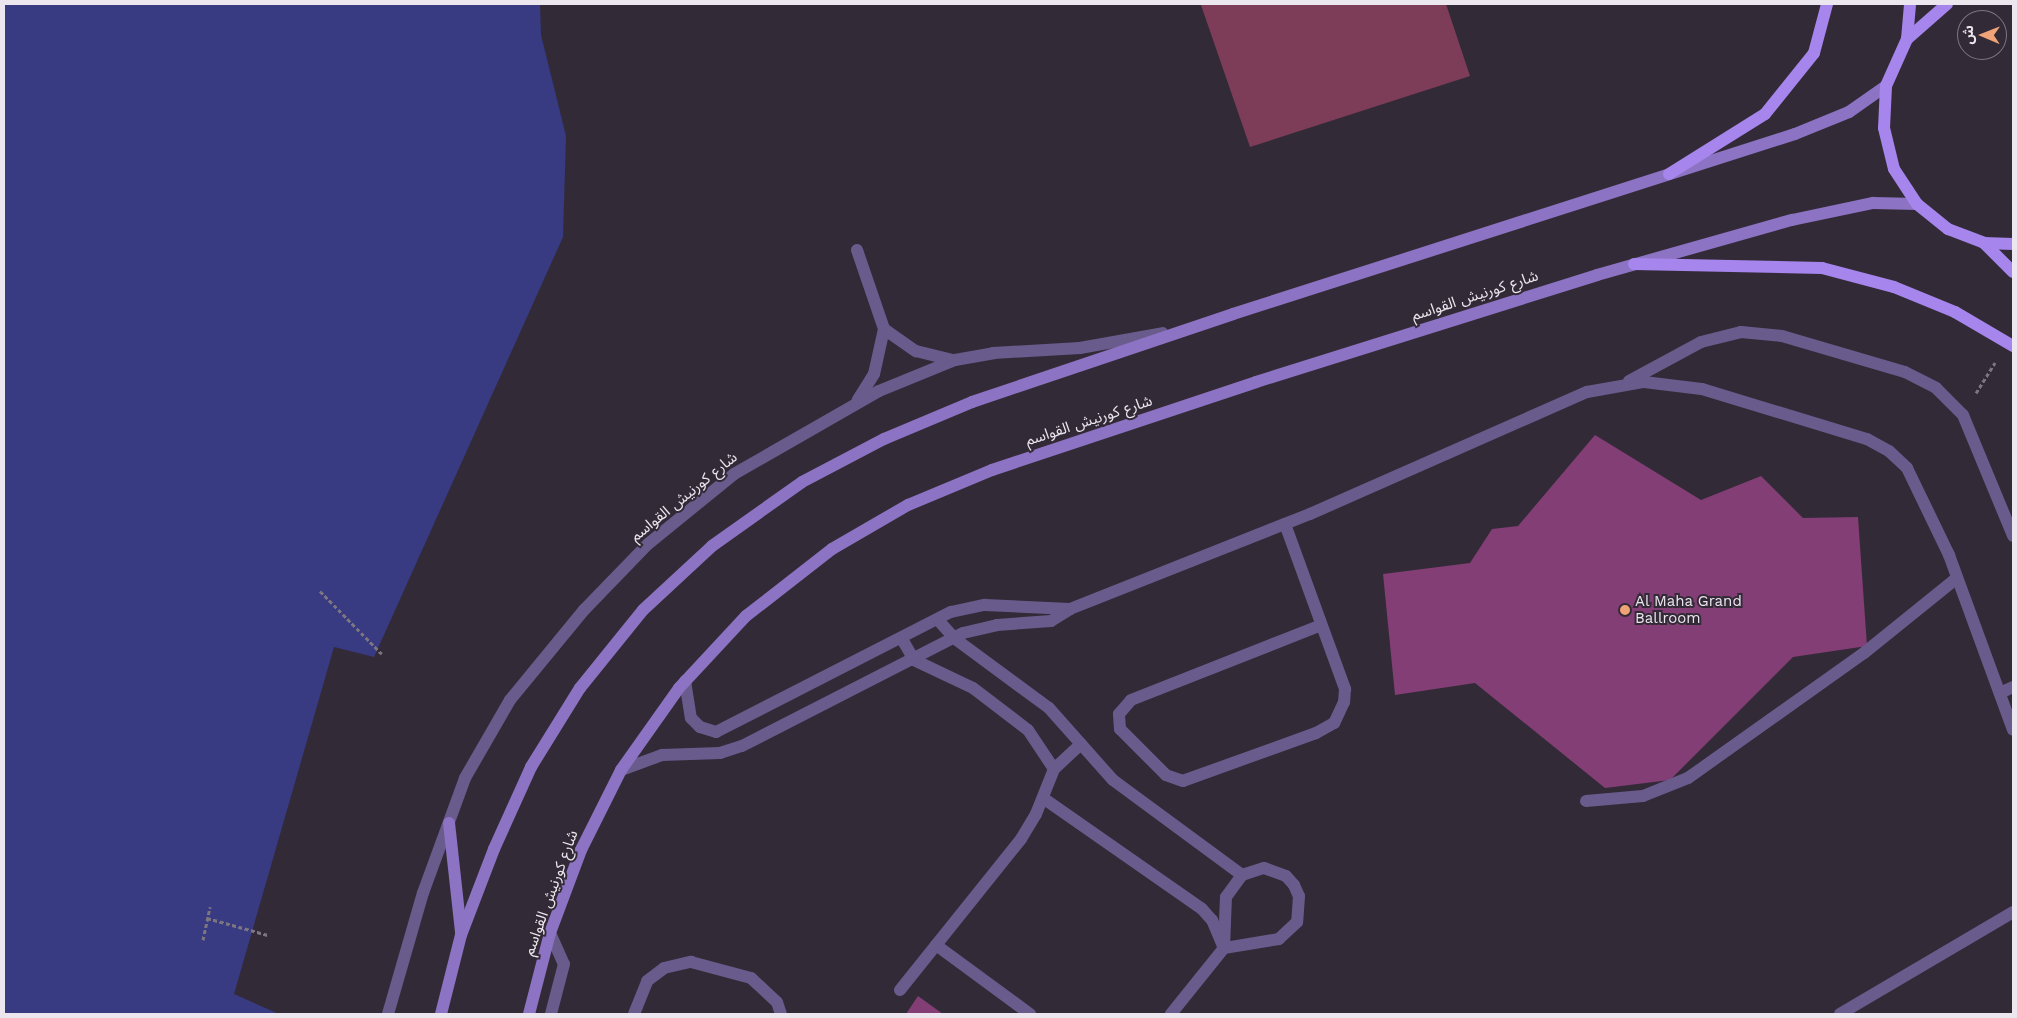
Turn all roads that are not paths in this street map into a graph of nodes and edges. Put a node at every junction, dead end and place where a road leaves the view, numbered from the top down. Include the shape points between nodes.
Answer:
1 (1827, 4) edge
2 (1910, 4) edge
3 (1948, 4) edge
4 (1907, 39) junction
5 (1886, 86) junction
6 (1669, 174) junction
7 (1917, 204) junction
8 (1984, 243) junction
9 (2013, 244) edge
10 (857, 250) dead end
11 (1634, 264) junction
12 (2013, 272) edge
13 (1195, 327) junction
14 (884, 329) junction
15 (2010, 344) edge
16 (954, 360) junction
17 (1624, 384) junction
18 (855, 403) junction
19 (1285, 524) junction
20 (2013, 536) edge
21 (1957, 578) junction
22 (1070, 609) junction
23 (938, 620) junction
24 (1321, 625) junction
25 (954, 638) junction
26 (902, 640) junction
27 (914, 660) junction
28 (685, 681) junction
29 (2013, 687) edge
30 (2000, 693) junction
31 (2013, 730) edge
32 (1082, 744) junction
33 (621, 770) junction
34 (1054, 770) junction
35 (1043, 798) junction
36 (1586, 801) dead end
37 (449, 823) junction
38 (1242, 875) junction
39 (2013, 912) edge
40 (550, 934) junction
41 (461, 935) junction
42 (936, 946) junction
43 (1224, 948) junction
44 (900, 990) dead end
45 (388, 1014) edge
46 (440, 1014) edge
47 (528, 1014) edge
48 (551, 1014) edge
49 (634, 1014) edge
50 (782, 1014) edge
51 (1030, 1014) edge
52 (1170, 1014) edge
53 (1840, 1014) edge

1 - 6 main road via 1814,53 1765,114
2 - 4 main road
3 - 4 main road
4 - 5 main road
5 - 6 main road, شارع كورنيش القواسم via 1849,112
5 - 7 main road via 1884,128 1894,168
6 - 13 main road, شارع كورنيش القواسم
7 - 8 main road via 1948,229
7 - 11 main road, شارع كورنيش القواسم via 1873,202 1832,209
8 - 9 main road
8 - 12 main road
10 - 14 lane
11 - 15 main road via 1822,268 1894,287 1955,312
11 - 28 main road, شارع كورنيش القواسم via 992,470 908,505 832,549 746,616
13 - 16 lane, شارع كورنيش القواسم via 1080,348 993,352
13 - 41 main road, شارع كورنيش القواسم via 972,402 884,439 802,482 712,546 643,610 580,688 531,767
14 - 16 lane via 916,351
14 - 18 lane via 874,374
16 - 18 lane, شارع كورنيش القواسم
17 - 19 lane via 1587,392
17 - 20 lane via 1701,342 1740,332 1762,332 1921,379 1943,394 1963,415
17 - 21 lane via 1674,384 1702,389 1867,439 1889,451 1907,468 1920,490
18 - 37 lane, شارع كورنيش القواسم via 734,474 642,550 584,610 510,700 465,778
19 - 22 lane
19 - 24 lane
21 - 30 lane
21 - 36 lane via 1864,652 1688,778 1642,796
22 - 23 lane via 985,605 951,612
22 - 25 lane via 1041,624 988,626
23 - 25 lane
23 - 26 lane
24 - 24 lane via 1345,689 1340,714 1326,729 1183,781 1166,775 1120,729 1119,714 1131,700
25 - 27 lane
25 - 32 lane via 1049,708
26 - 27 lane
26 - 28 lane via 716,732 700,727 691,718
27 - 33 lane via 736,748 710,754 662,755
27 - 34 lane via 965,683 1008,713 1038,740
28 - 33 main road, شارع كورنيش القواسم
29 - 30 lane
30 - 31 lane
32 - 34 lane
32 - 38 lane via 1113,780
33 - 40 main road, شارع كورنيش القواسم via 581,850
34 - 35 lane
35 - 42 lane via 1021,839
35 - 43 lane via 1202,909 1212,920
37 - 41 main road
37 - 45 lane, شارع كورنيش القواسم via 423,893
38 - 43 lane via 1226,897
38 - 43 lane via 1264,868 1286,876 1299,896 1297,922 1279,939
39 - 53 lane
40 - 47 main road, شارع كورنيش القواسم
40 - 48 lane via 564,964
41 - 46 main road, شارع كورنيش القواسم
42 - 44 lane
42 - 51 lane
43 - 52 lane
49 - 50 lane via 647,981 664,968 691,962 751,978 777,1002

